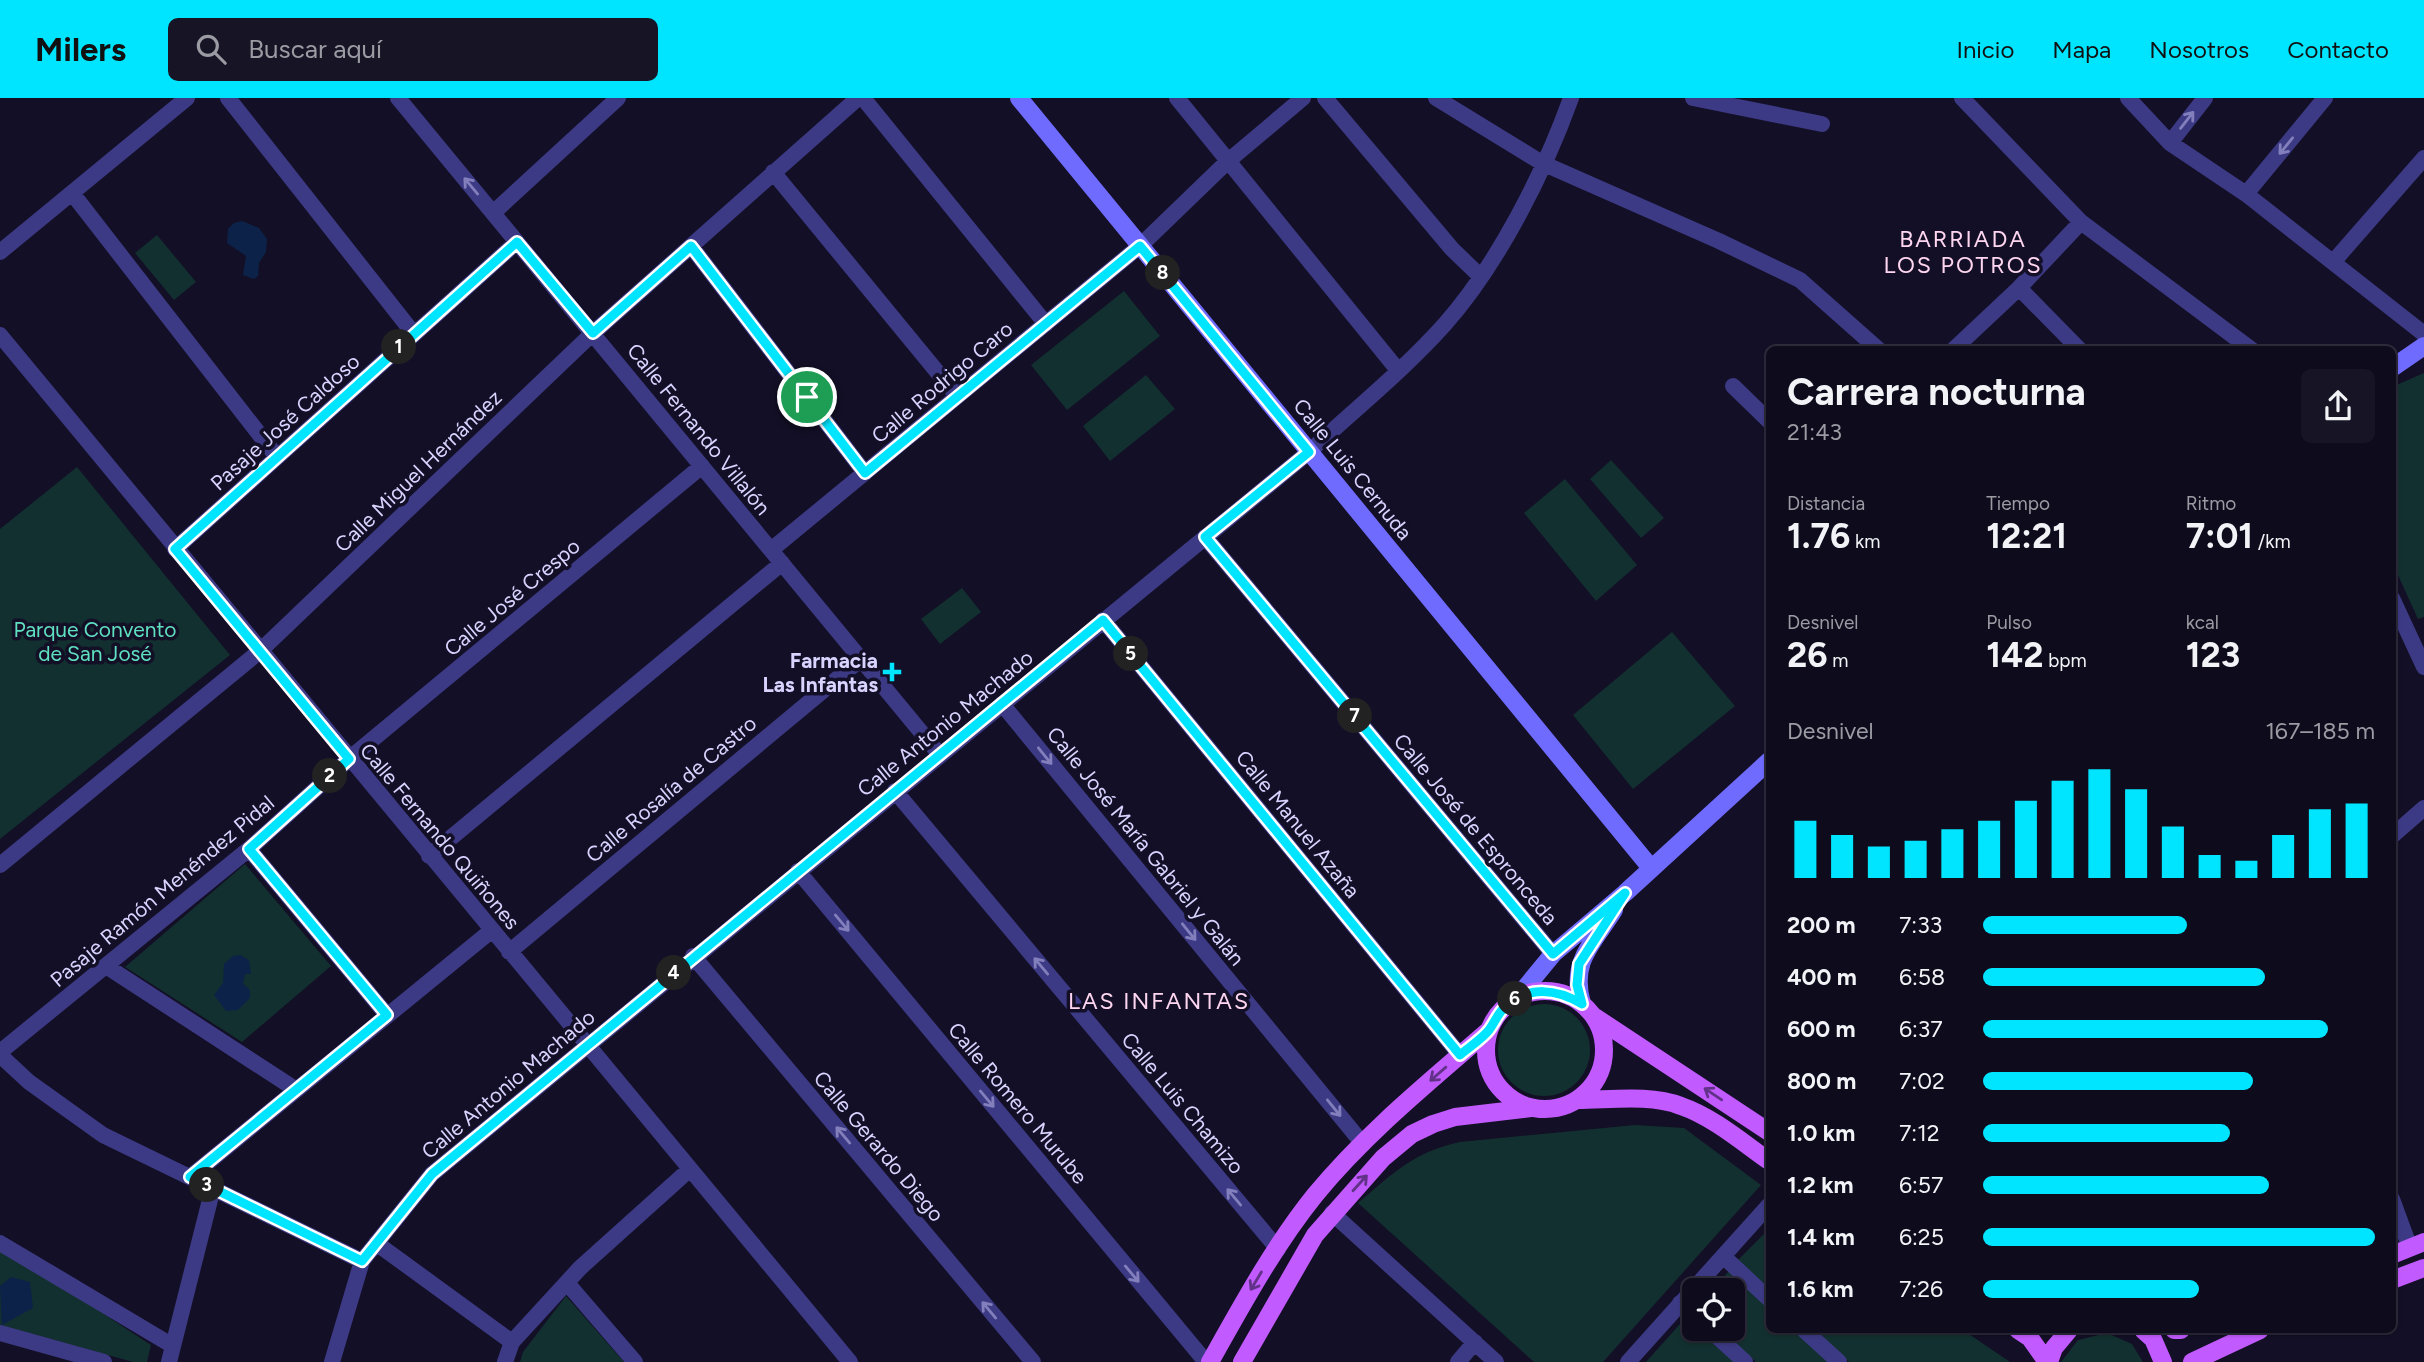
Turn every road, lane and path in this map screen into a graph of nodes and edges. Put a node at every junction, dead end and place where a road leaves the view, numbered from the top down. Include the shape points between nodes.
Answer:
1 (187, 98) edge
2 (228, 98) edge
3 (398, 98) edge
4 (589, 98) edge
5 (618, 98) edge
6 (860, 98) edge
7 (1019, 98) edge
8 (1177, 98) edge
9 (1303, 98) edge
10 (1325, 98) edge
11 (1436, 98) edge
12 (1571, 98) edge
13 (1693, 98) edge
14 (1962, 98) edge
15 (2128, 98) edge
16 (2205, 98) edge
17 (2325, 98) edge
18 (600, 112) junction
19 (1822, 124) dead end
20 (2169, 143) junction
21 (2424, 158) edge
22 (1227, 162) junction
23 (1542, 163) junction
24 (773, 173) junction
25 (72, 193) junction
26 (2246, 194) junction
27 (493, 213) junction
28 (2081, 222) junction
29 (517, 242) junction
30 (691, 246) junction
31 (1140, 246) junction
32 (0, 253) edge
33 (2334, 261) junction
34 (1481, 278) junction
35 (2019, 288) junction
36 (1046, 324) junction
37 (593, 333) junction
38 (414, 334) junction
39 (2424, 334) edge
40 (0, 335) edge
41 (1874, 346) edge
42 (1957, 346) edge
43 (2076, 346) edge
44 (2247, 346) edge
45 (2424, 346) edge
46 (2396, 365) edge
47 (1397, 369) junction
48 (1733, 386) dead end
49 (957, 397) junction
50 (1766, 418) edge
51 (1309, 452) junction
52 (277, 457) junction
53 (702, 466) junction
54 (865, 473) junction
55 (1205, 537) junction
56 (175, 549) junction
57 (776, 556) junction
58 (2396, 607) edge
59 (1103, 620) junction
60 (260, 651) junction
61 (861, 659) junction
62 (2424, 667) edge
63 (1002, 704) junction
64 (940, 755) junction
65 (349, 759) junction
66 (1766, 764) edge
67 (895, 791) junction
68 (2424, 808) edge
69 (2396, 832) edge
70 (249, 849) junction
71 (429, 856) junction
72 (0, 866) edge
73 (1651, 868) junction
74 (798, 871) junction
75 (1625, 893) junction
76 (491, 931) junction
77 (509, 952) junction
78 (1553, 954) junction
79 (694, 957) junction
80 (106, 966) junction
81 (1516, 999) junction
82 (1582, 1004) junction
83 (387, 1015) junction
84 (1595, 1017) junction
85 (1489, 1030) junction
86 (585, 1045) junction
87 (1460, 1055) junction
88 (2, 1060) edge
89 (295, 1089) junction
90 (1577, 1100) junction
91 (1531, 1108) junction
92 (1766, 1130) edge
93 (1363, 1144) junction
94 (1766, 1159) edge
95 (690, 1170) junction
96 (190, 1177) junction
97 (213, 1188) junction
98 (2396, 1206) edge
99 (1766, 1208) edge
100 (1332, 1213) junction
101 (0, 1242) edge
102 (376, 1243) junction
103 (2417, 1245) edge
104 (1278, 1249) junction
105 (2396, 1253) edge
106 (1723, 1256) junction
107 (362, 1261) junction
108 (2424, 1268) edge
109 (2396, 1278) edge
110 (567, 1283) junction
111 (1766, 1295) edge
112 (1680, 1303) joint
113 (0, 1333) edge
114 (1807, 1333) edge
115 (2022, 1333) edge
116 (2066, 1333) edge
117 (2146, 1333) edge
118 (2254, 1333) edge
119 (1722, 1341) edge
120 (512, 1342) junction
121 (1475, 1342) junction
122 (171, 1354) edge
123 (104, 1362) edge
124 (332, 1362) edge
125 (505, 1362) edge
126 (635, 1362) edge
127 (850, 1362) edge
128 (1033, 1362) edge
129 (1208, 1362) edge
130 (1242, 1362) edge
131 (1458, 1362) edge
132 (1496, 1362) edge
133 (1628, 1362) edge
134 (1745, 1362) edge
135 (1839, 1362) edge
136 (2048, 1362) edge
137 (2163, 1362) edge
138 (2192, 1362) edge

1 - 25 street
2 - 38 street
27 -> 3 street, Calle Fernando Villalón
4 - 18 street
5 - 18 street
6 - 24 street, Calle Miguel Hernández
6 - 36 street
7 - 31 street, Calle Luis Cernuda
8 - 22 street
9 - 22 street, Calle Rodrigo Caro
10 - 34 street
11 - 23 street
12 - 23 street, Calle Antonio Machado via 1555,143
13 - 19 street
14 - 28 street
15 - 20 street
20 -> 16 street
17 -> 26 street
18 - 27 street
20 - 26 street
21 - 33 street
22 - 31 street, Calle Rodrigo Caro
22 - 47 street
23 - 34 street, Calle Antonio Machado
23 - 41 street via 1800,280
24 - 30 street, Calle Miguel Hernández
24 - 49 street
25 - 32 street
25 - 52 street
26 - 33 street
27 - 29 street, Calle Fernando Villalón
28 - 35 street
28 - 44 street
29 - 37 street, Calle Fernando Villalón
29 - 38 street, Pasaje José Caldoso
30 - 37 street, Calle Miguel Hernández
30 - 54 street
31 - 36 street, Calle Rodrigo Caro
31 - 51 street, Calle Luis Cernuda
33 - 39 street
34 - 47 street, Calle Antonio Machado via 1444,325
35 - 42 street
35 - 43 street
36 - 49 street, Calle Rodrigo Caro
37 - 53 street, Calle Fernando Villalón
37 - 60 street, Calle Miguel Hernández
38 - 52 street, Pasaje José Caldoso
40 - 56 street, Calle Fernando Quiñones
45 - 46 street
47 - 51 street, Calle Antonio Machado
48 - 50 street
49 - 54 street, Calle Rodrigo Caro
51 - 55 street, Calle Antonio Machado
51 - 73 street, Calle Luis Cernuda
52 - 56 street, Pasaje José Caldoso
53 - 57 street, Calle Fernando Villalón
53 - 65 street, Calle José Crespo
54 - 57 street, Calle Rodrigo Caro
55 - 59 street, Calle Antonio Machado
55 - 78 street, Calle José de Espronceda
56 - 60 street, Calle Fernando Quiñones
57 - 61 street, Calle Fernando Villalón
57 - 71 street, Calle Rodrigo Caro
58 - 62 street
59 - 63 street, Calle Antonio Machado
59 - 87 street, Calle Manuel Azaña
60 - 65 street, Calle Fernando Quiñones
60 - 72 street, Calle Miguel Hernández
61 - 64 street, Calle Fernando Villalón
61 - 77 street, Calle Rosalía de Castro
63 - 64 street, Calle Antonio Machado
63 -> 93 street, Calle José María Gabriel y Galán
64 - 67 street, Calle Antonio Machado
65 - 70 street, Pasaje Ramón Menéndez Pidal
65 - 71 street, Calle Fernando Quiñones
66 - 73 street
67 - 74 street, Calle Antonio Machado
104 -> 67 street, Calle Luis Chamizo
68 - 69 street
70 - 80 street, Pasaje Ramón Menéndez Pidal
70 - 83 street
71 - 76 street, Calle Fernando Quiñones
73 - 75 street
74 - 79 street, Calle Antonio Machado
74 -> 129 street, Calle Romero Murube
75 - 78 street
75 - 82 street via 1579,964 1577,985
76 - 77 street, Calle Fernando Quiñones
76 - 83 street
77 - 86 street, Calle Fernando Quiñones
78 - 81 street
79 - 86 street, Calle Antonio Machado
128 -> 79 street, Calle Gerardo Diego
80 - 88 street, Pasaje Ramón Menéndez Pidal
80 - 89 street
81 - 82 main road via 1549,991
81 - 85 main road
82 - 84 main road
83 - 89 street
84 - 90 main road via 1605,1053 1601,1071
92 -> 84 main road
85 - 87 main road
85 - 91 main road via 1486,1049 1494,1078 1513,1100
86 - 95 street, Calle Fernando Quiñones
86 - 102 street, Calle Antonio Machado via 432,1174
87 -> 93 main road
88 - 96 street via 103,1135
89 - 96 street
90 - 91 main road via 1555,1108
90 - 94 main road via 1680,1105
100 -> 91 main road via 1382,1158 1412,1134 1455,1117
93 - 104 main road via 1315,1195
95 - 110 street
95 - 127 street, Calle Fernando Quiñones
96 - 97 street
97 - 107 street
97 - 122 street
98 - 103 street
99 - 106 street
100 - 121 street
100 - 130 main road
101 - 122 street
102 - 107 street, Calle Antonio Machado
102 - 120 street
103 - 105 main road
104 -> 129 main road
106 - 111 street
106 - 112 street
107 - 124 street, Calle Antonio Machado
108 - 109 main road
110 - 120 street
110 - 126 street
112 - 133 street
113 - 123 street
114 - 135 street
115 - 136 main road
116 - 136 main road
117 - 137 main road
118 - 138 main road
119 - 134 street
120 - 125 street
121 - 131 street
121 - 132 street

